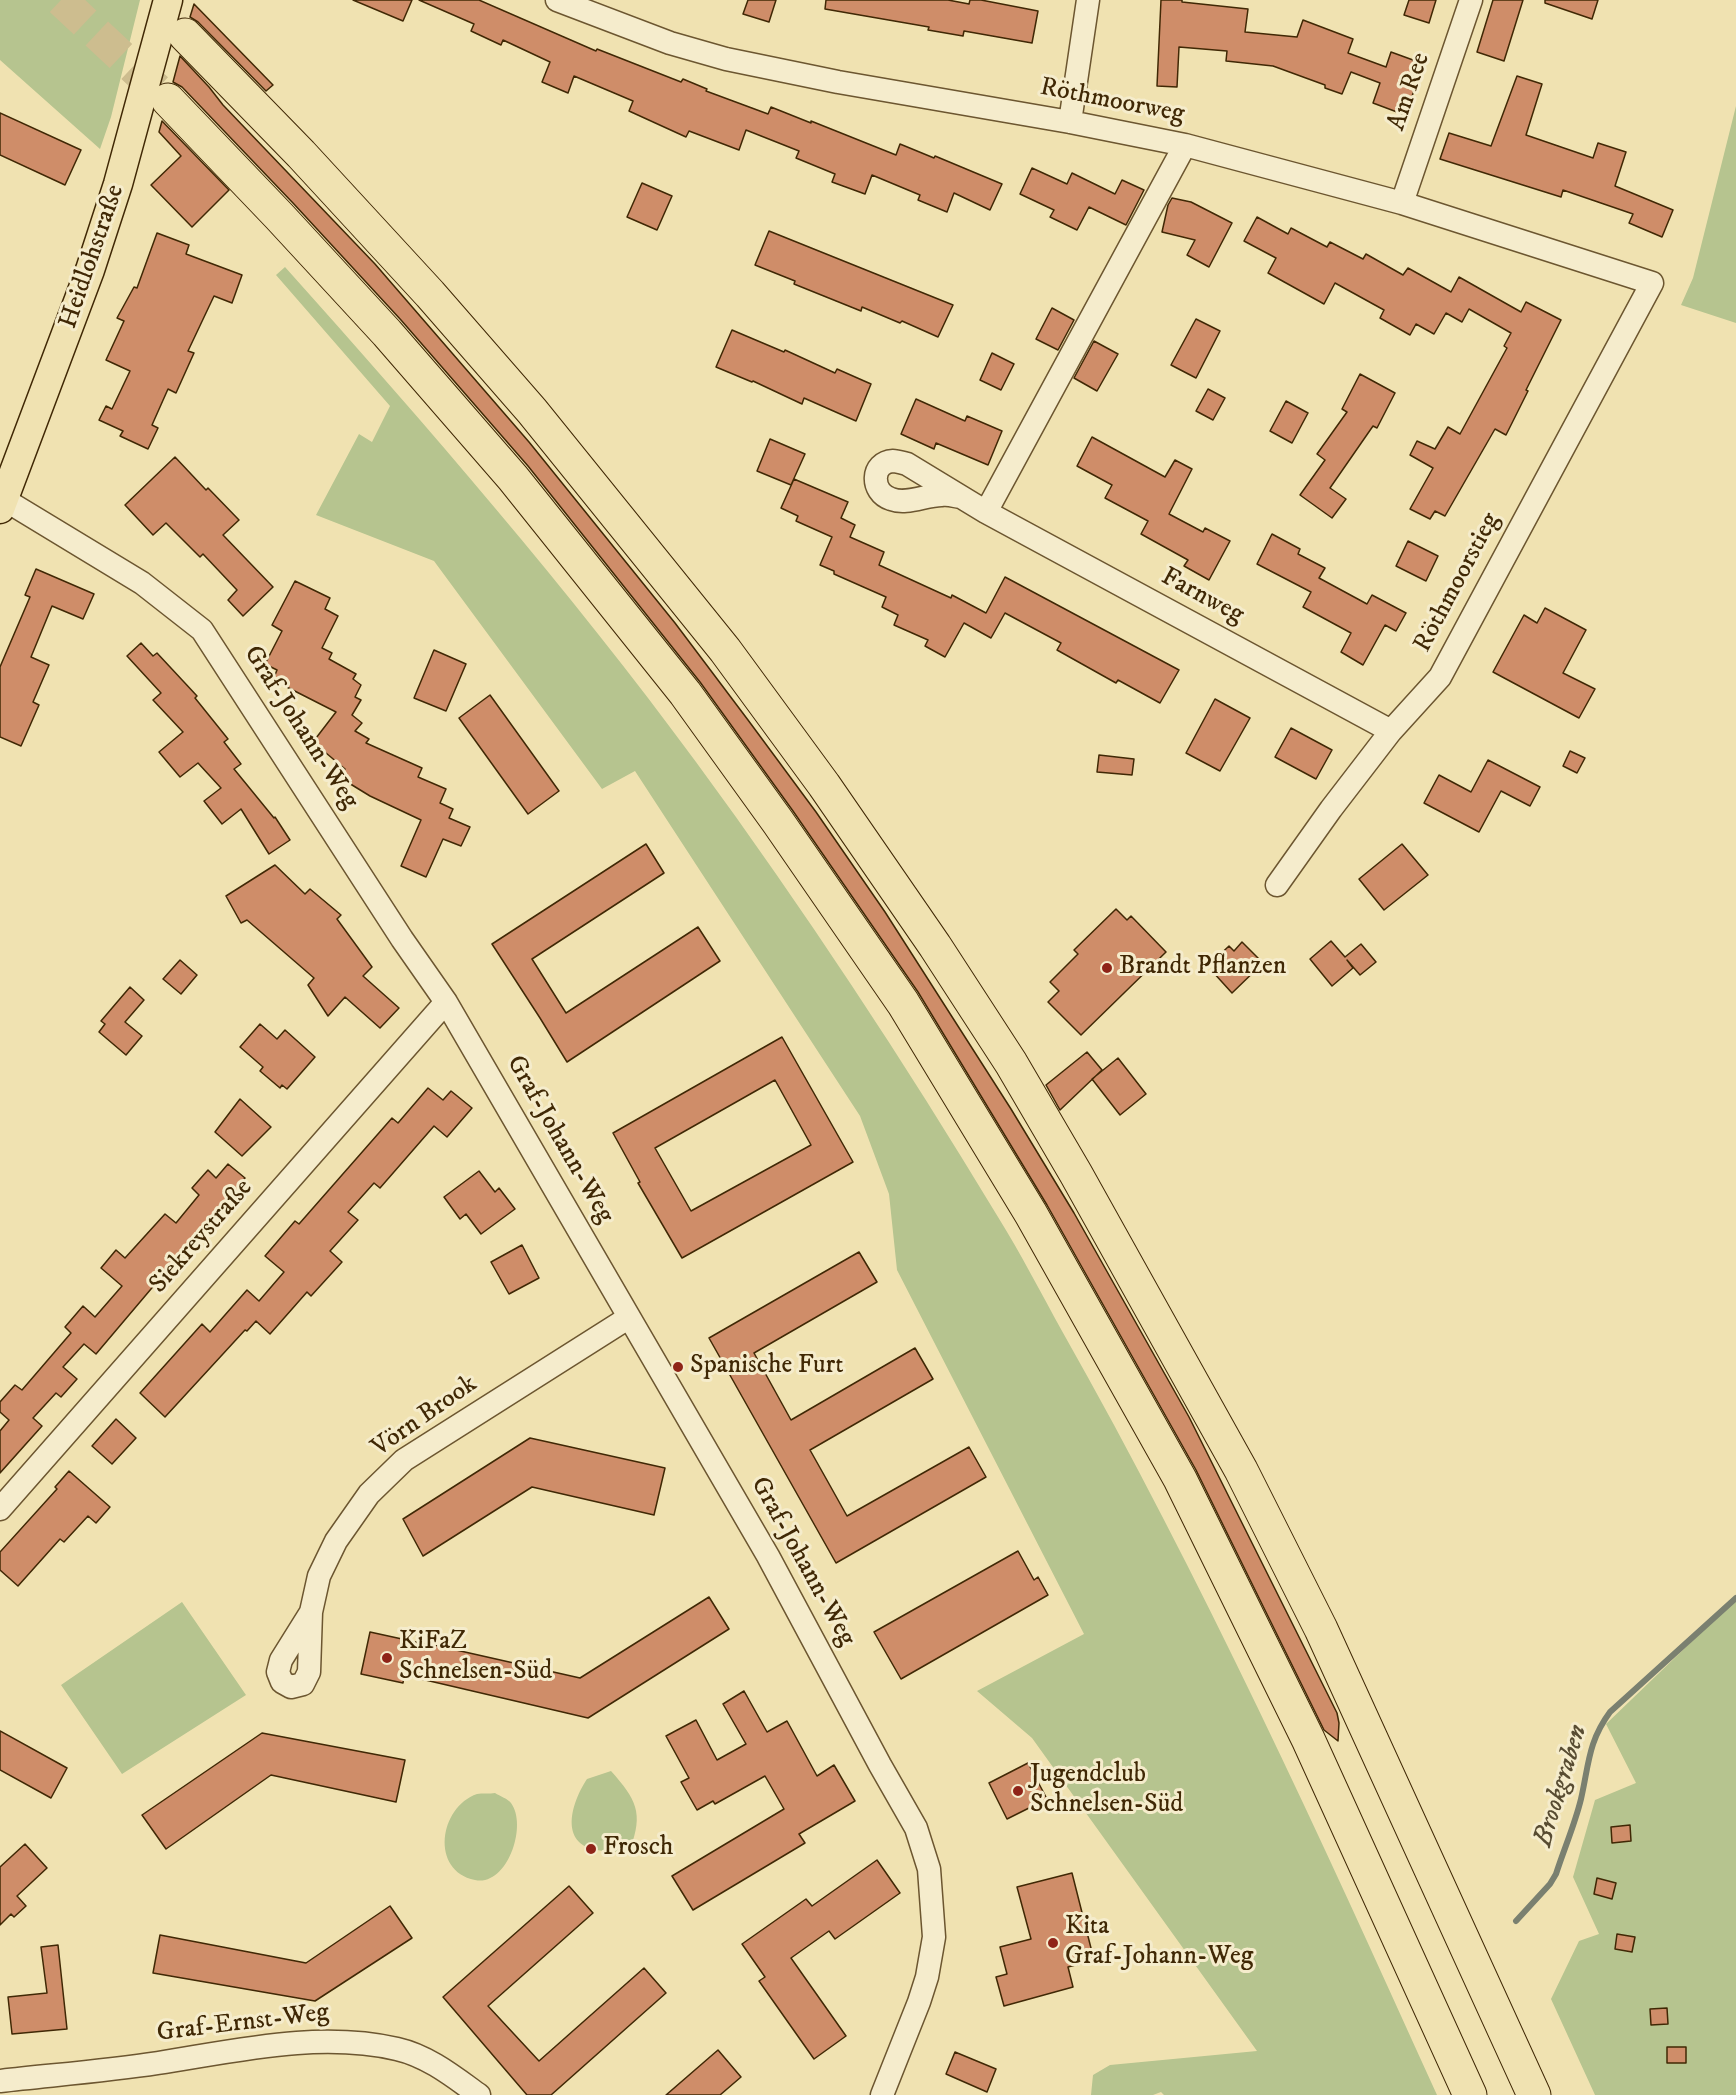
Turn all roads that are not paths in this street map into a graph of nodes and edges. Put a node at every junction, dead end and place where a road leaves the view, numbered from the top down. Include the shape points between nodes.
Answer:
1 (168, 0) edge
2 (557, 0) edge
3 (1088, 0) edge
4 (1471, 0) edge
5 (185, 35) dead end
6 (168, 100) tunnel mouth
7 (1070, 122) junction
8 (1185, 145) junction
9 (1402, 203) junction
10 (1652, 283) joint
11 (960, 497) dead end
12 (1, 502) edge
13 (986, 512) junction
14 (1390, 731) junction
15 (1276, 885) dead end
16 (446, 1002) junction
17 (628, 1318) junction
18 (0, 1509) edge
19 (312, 1612) dead end
20 (0, 2081) edge
21 (479, 2095) edge
22 (882, 2095) edge
23 (1470, 2095) edge
24 (1534, 2095) edge

1 - 12 main road, Heidlohstraße via 127,153 90,270
2 - 7 street, Röthmoorweg via 670,43 726,59
3 - 7 street
4 - 9 street, Am Ree
5 - 24 highway via 430,294 562,447 737,666 935,946 1011,1063 1241,1470 1326,1639
6 - 23 highway via 387,333 520,487 685,693 903,1003 1031,1214 1180,1479 1308,1739
7 - 8 street, Röthmoorweg
8 - 9 street, Röthmoorweg
8 - 13 street
9 - 10 street, Röthmoorweg
10 - 14 street, Röthmoorstieg via 1440,677
11 - 13 street, Farnweg
12 - 16 street, Graf-Johann-Weg via 142,583 202,630
13 - 14 street, Farnweg
14 - 15 street, Röthmoorstieg
16 - 17 street, Graf-Johann-Weg
16 - 18 street, Siekreystraße
17 - 19 street, Vörn Brook via 404,1460 369,1494 336,1541 319,1576
17 - 22 street, Graf-Johann-Weg via 768,1556 916,1828 929,1869 934,1936 919,2002
20 - 21 street, Graf-Ernst-Weg via 280,2045 343,2041 398,2049 433,2062

